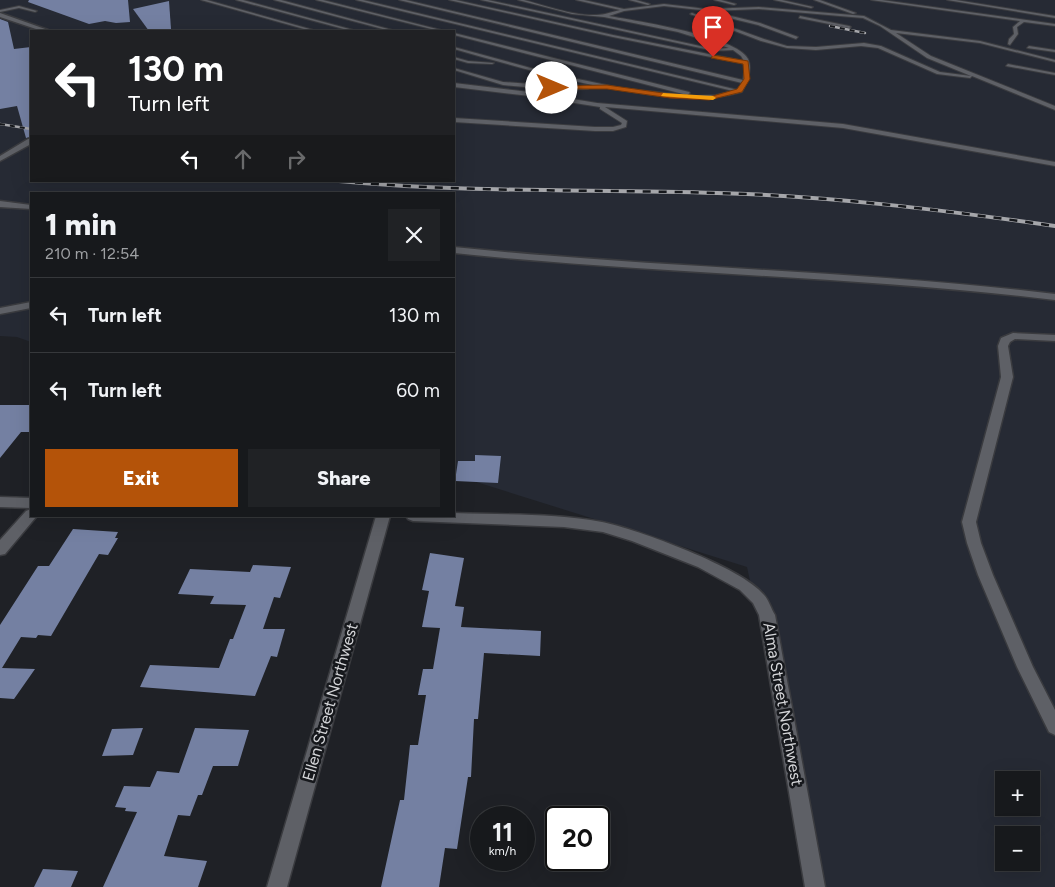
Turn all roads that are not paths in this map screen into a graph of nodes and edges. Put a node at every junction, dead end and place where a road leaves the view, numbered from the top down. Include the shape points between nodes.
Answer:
1 (162, 0) edge
2 (174, 0) edge
3 (203, 0) edge
4 (238, 0) edge
5 (276, 0) edge
6 (318, 0) edge
7 (358, 0) edge
8 (401, 0) edge
9 (451, 0) edge
10 (483, 0) edge
11 (520, 0) edge
12 (578, 0) edge
13 (631, 0) edge
14 (716, 0) edge
15 (776, 0) edge
16 (816, 0) edge
17 (873, 0) edge
18 (948, 0) edge
19 (966, 0) edge
20 (985, 0) edge
21 (940, 2) dead end
22 (972, 4) junction
23 (14, 5) dead end
24 (658, 6) junction
25 (19, 7) junction
26 (754, 8) junction
27 (702, 9) junction
28 (623, 10) junction
29 (35, 12) dead end
30 (1055, 12) edge
31 (0, 13) edge
32 (833, 14) junction
33 (604, 16) junction
34 (864, 17) junction
35 (1055, 19) edge
36 (1024, 20) junction
37 (1055, 25) edge
38 (849, 27) dead end
39 (43, 30) edge
40 (311, 30) edge
41 (351, 30) edge
42 (390, 30) edge
43 (439, 30) edge
44 (891, 31) junction
45 (455, 34) edge
46 (796, 38) dead end
47 (939, 42) dead end
48 (980, 42) junction
49 (864, 44) junction
50 (1010, 44) junction
51 (972, 47) dead end
52 (455, 48) edge
53 (732, 48) junction
54 (808, 49) junction
55 (980, 49) dead end
56 (714, 50) junction
57 (1055, 51) edge
58 (697, 54) junction
59 (1045, 57) junction
60 (455, 58) edge
61 (1055, 61) edge
62 (746, 63) junction
63 (513, 64) junction
64 (1008, 65) dead end
65 (455, 69) edge
66 (1055, 74) edge
67 (978, 77) junction
68 (637, 80) junction
69 (745, 82) junction
70 (455, 85) edge
71 (607, 87) junction
72 (738, 91) junction
73 (710, 98) junction
74 (597, 105) junction
75 (1055, 108) edge
76 (455, 120) edge
77 (30, 142) edge
78 (0, 160) edge
79 (1055, 164) edge
80 (0, 204) edge
81 (30, 207) edge
82 (455, 250) edge
83 (1054, 299) edge
84 (30, 305) edge
85 (0, 306) edge
86 (19, 307) junction
87 (0, 311) edge
88 (1055, 338) edge
89 (0, 502) edge
90 (30, 503) edge
91 (30, 515) edge
92 (383, 517) edge
93 (438, 517) edge
94 (0, 550) edge
95 (1055, 727) edge
96 (277, 887) edge
97 (815, 887) edge

1 - 2 lane
3 - 40 lane
4 - 41 lane
5 - 42 lane
6 - 43 lane
7 - 72 lane
8 - 69 lane
9 - 58 lane
10 - 56 lane
11 - 33 lane
12 - 28 lane
13 - 24 lane
14 - 26 lane
15 - 32 lane
16 - 34 lane
17 - 36 lane
18 - 22 lane
19 - 22 lane
20 - 30 lane
21 - 35 lane
22 - 35 lane
23 - 25 lane
24 - 27 lane
24 - 28 lane
24 - 54 lane via 711,19 764,40
25 - 29 lane
25 - 31 lane
26 - 27 lane
26 - 32 lane
26 - 38 lane
27 - 46 lane
28 - 33 lane
31 - 39 street
32 - 34 lane
33 - 53 lane via 721,42
34 - 44 lane
36 - 37 lane
36 - 50 lane via 1015,27 1016,34
44 - 48 lane
44 - 67 lane via 929,57
45 - 68 lane
47 - 51 lane
48 - 50 lane
48 - 59 lane
49 - 54 lane
49 - 54 lane
49 - 67 lane via 887,50 939,73
50 - 57 lane
52 - 63 lane
53 - 56 lane
53 - 62 lane via 743,55
55 - 59 lane
56 - 58 lane
58 - 62 lane
59 - 61 lane
60 - 63 lane
62 - 69 lane
63 - 71 lane
64 - 66 lane
65 - 71 lane via 503,83 558,88
67 - 75 lane
68 - 71 lane
68 - 73 lane
69 - 72 lane
70 - 74 lane
71 - 73 lane
72 - 73 lane
74 - 76 lane via 625,122 624,126 613,129
74 - 79 lane via 843,126
77 - 78 street
80 - 81 street
82 - 83 street via 587,263 877,279
84 - 86 street
85 - 86 street
86 - 87 street
88 - 95 street via 1014,336 1005,340 1002,346 1008,377 969,522 973,544 990,586 1036,693
89 - 90 street
91 - 94 street
92 - 96 street, Ellen Street Northwest
93 - 97 street, Alma Street Northwest via 564,522 603,527 703,563 745,586 759,599 767,615

